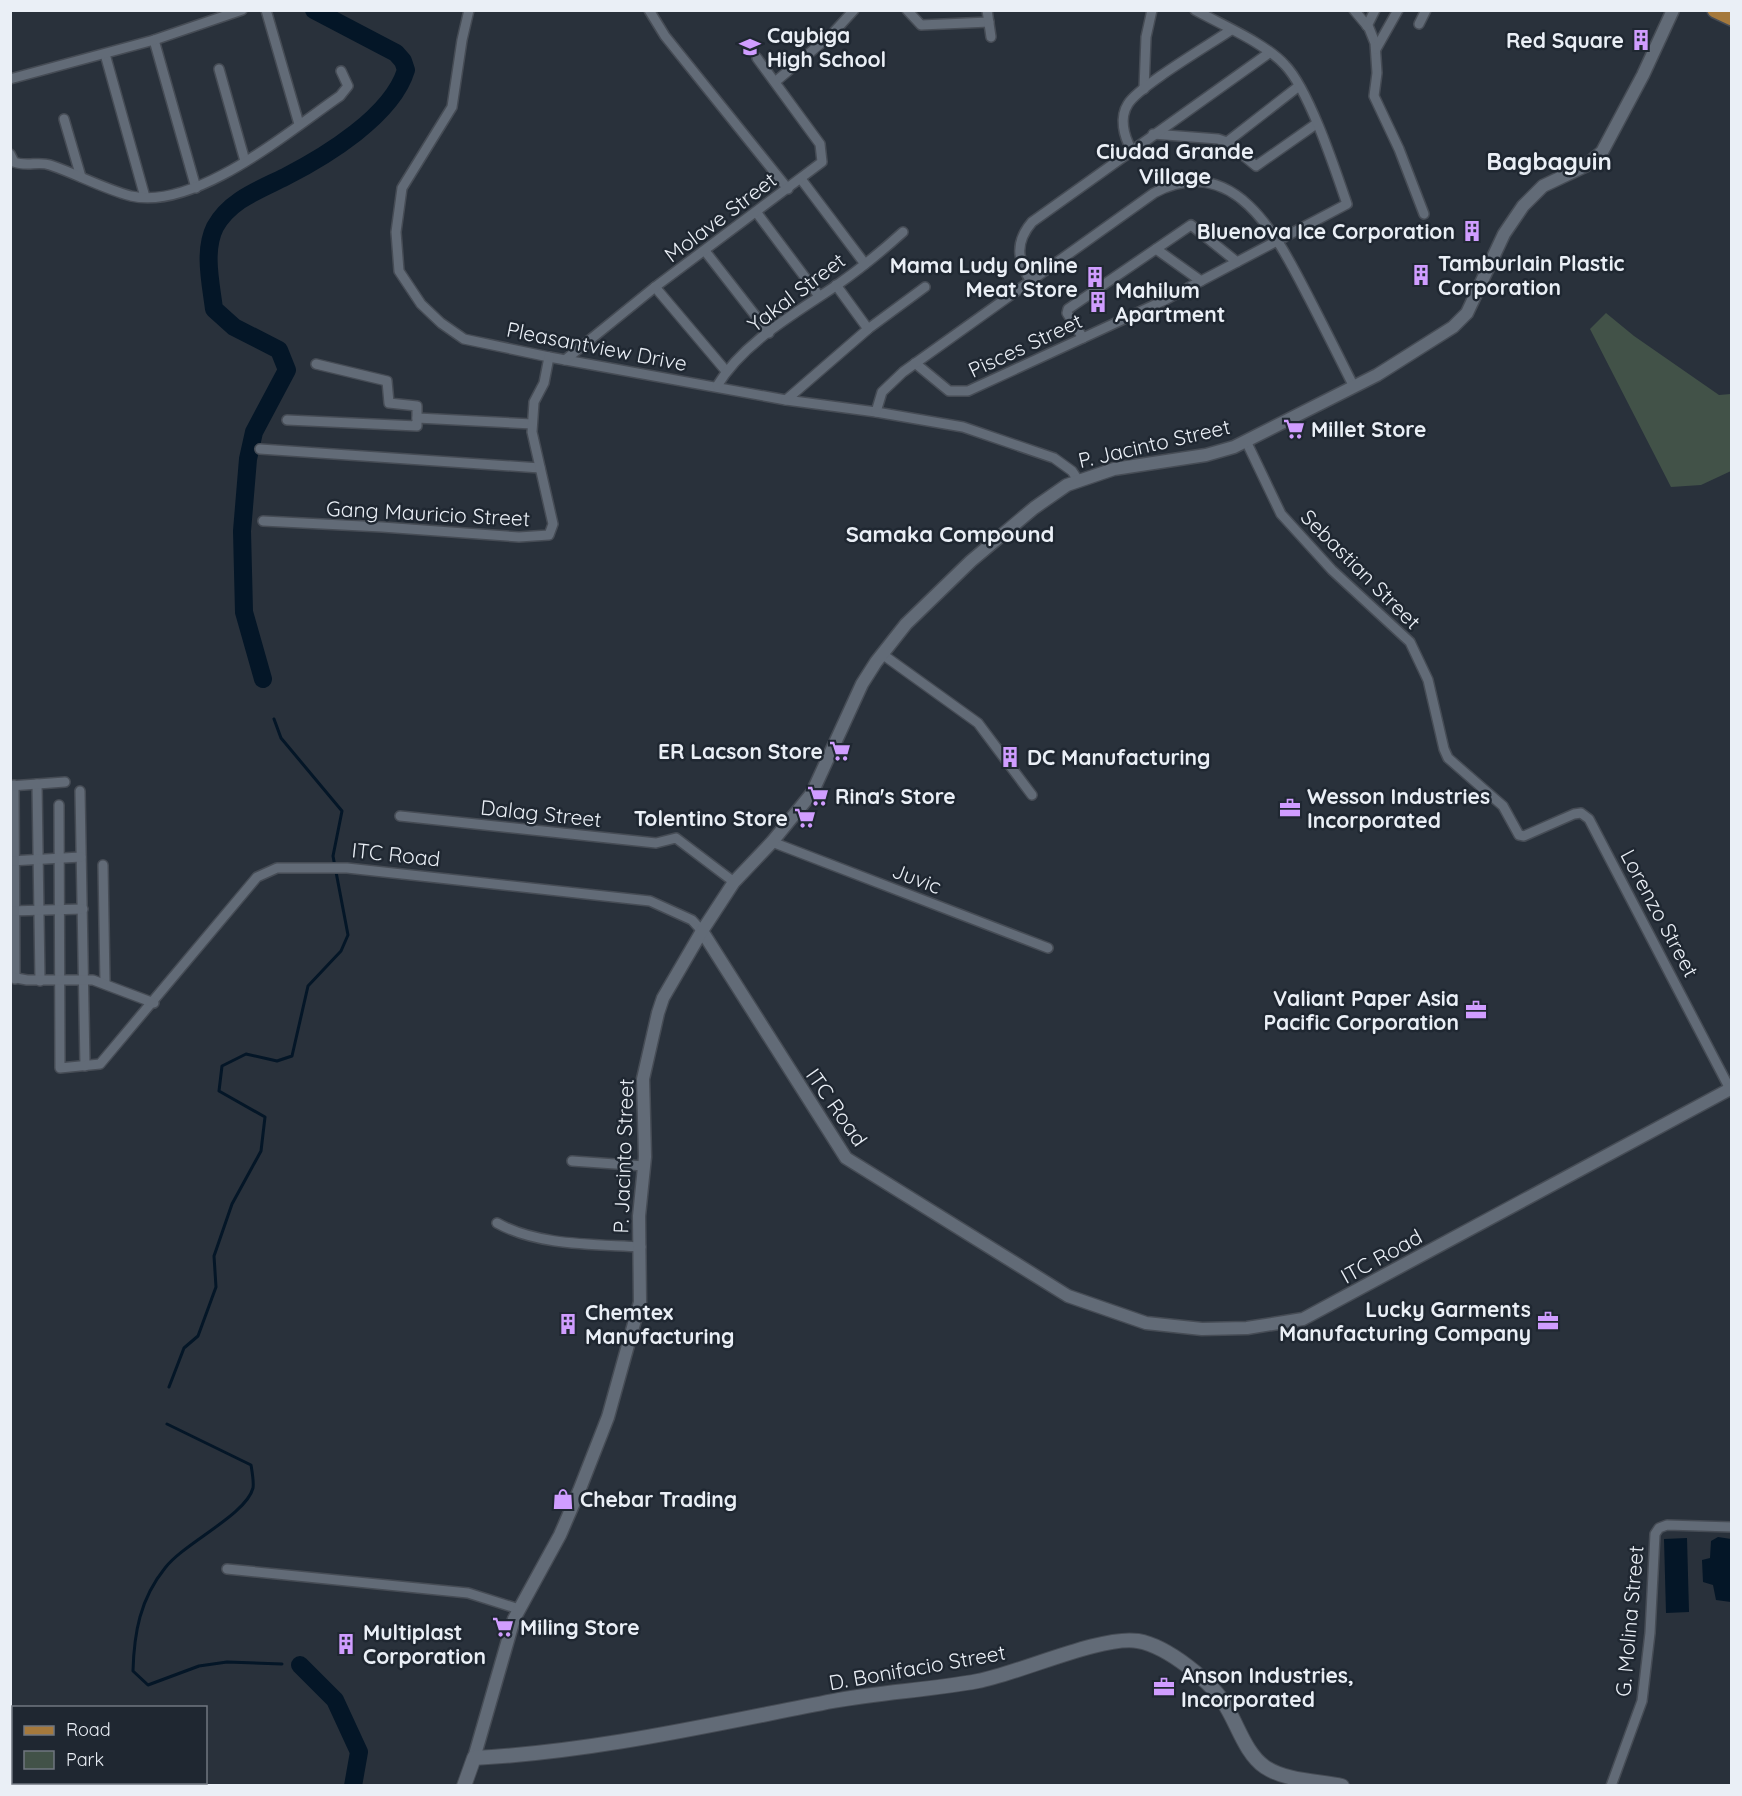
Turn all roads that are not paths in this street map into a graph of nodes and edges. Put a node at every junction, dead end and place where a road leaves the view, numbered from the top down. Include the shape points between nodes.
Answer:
1 (242, 10) edge
2 (266, 10) edge
3 (470, 10) edge
4 (649, 10) edge
5 (854, 10) edge
6 (907, 10) edge
7 (987, 10) edge
8 (1152, 10) edge
9 (1195, 10) edge
10 (1354, 10) edge
11 (1375, 10) edge
12 (1398, 10) edge
13 (1426, 10) edge
14 (1673, 10) edge
15 (1715, 10) edge
16 (1731, 18) edge
17 (989, 22) junction
18 (1419, 24) dead end
19 (1367, 26) junction
20 (1231, 30) junction
21 (991, 38) dead end
22 (154, 40) junction
23 (1376, 49) junction
24 (1269, 53) junction
25 (105, 54) junction
26 (757, 58) dead end
27 (219, 69) dead end
28 (341, 70) dead end
29 (10, 79) edge
30 (775, 82) junction
31 (1299, 86) junction
32 (1144, 89) junction
33 (64, 119) dead end
34 (299, 124) junction
35 (1316, 124) junction
36 (1153, 134) junction
37 (1227, 142) junction
38 (1131, 149) junction
39 (12, 158) edge
40 (245, 161) junction
41 (81, 177) junction
42 (801, 179) junction
43 (196, 188) junction
44 (788, 189) junction
45 (145, 197) junction
46 (757, 213) junction
47 (1424, 214) dead end
48 (903, 232) dead end
49 (1278, 240) junction
50 (1156, 249) junction
51 (705, 251) junction
52 (1237, 262) junction
53 (865, 264) junction
54 (1030, 280) junction
55 (1201, 281) junction
56 (836, 285) junction
57 (925, 286) dead end
58 (655, 287) junction
59 (819, 296) junction
60 (868, 329) junction
61 (769, 333) junction
62 (1083, 338) junction
63 (549, 357) junction
64 (565, 360) junction
65 (915, 363) junction
66 (316, 364) dead end
67 (726, 371) junction
68 (717, 386) junction
69 (1354, 387) junction
70 (786, 400) junction
71 (876, 412) junction
72 (417, 418) junction
73 (287, 420) dead end
74 (532, 424) junction
75 (1246, 441) junction
76 (260, 449) dead end
77 (540, 468) junction
78 (1078, 480) junction
79 (263, 521) dead end
80 (882, 654) junction
81 (64, 782) dead end
82 (37, 784) junction
83 (12, 786) edge
84 (80, 790) dead end
85 (1032, 795) dead end
86 (59, 805) dead end
87 (400, 816) dead end
88 (1524, 836) joint
89 (772, 842) junction
90 (81, 857) junction
91 (60, 858) junction
92 (38, 860) junction
93 (12, 861) edge
94 (103, 865) dead end
95 (734, 882) junction
96 (83, 909) junction
97 (39, 910) junction
98 (60, 910) junction
99 (13, 911) edge
100 (702, 931) junction
101 (1048, 948) dead end
102 (13, 978) edge
103 (84, 980) junction
104 (40, 981) junction
105 (60, 981) junction
106 (105, 983) junction
107 (154, 1004) junction
108 (85, 1066) junction
109 (1731, 1088) edge
110 (572, 1161) dead end
111 (644, 1166) junction
112 (497, 1223) dead end
113 (640, 1247) junction
114 (1731, 1527) edge
115 (227, 1569) dead end
116 (519, 1609) junction
117 (474, 1758) junction
118 (464, 1785) edge
119 (1342, 1785) edge
120 (1611, 1785) edge

1 - 22 street
2 - 34 street
3 - 63 street, Pleasantview Drive via 452,107 402,188 396,232 399,272 421,304 464,339
4 - 44 street via 664,36
5 - 30 street
6 - 17 street via 921,24
7 - 17 street
8 - 32 street via 1146,37
9 - 20 street
10 - 19 street
11 - 19 street
12 - 23 street
13 - 18 street
14 - 69 street, P. Jacinto Street via 1602,152 1585,166 1543,186 1523,206 1504,234 1463,318 1424,348
15 - 16 main road
17 - 21 street
19 - 23 street
20 - 24 street
20 - 32 street
22 - 25 street
22 - 43 street
23 - 47 street via 1374,96 1400,149
24 - 31 street via 1285,64
24 - 36 street
25 - 29 street
25 - 45 street
26 - 30 street, Molave Street
27 - 40 street
28 - 34 street via 348,81 346,92
30 - 42 street, Molave Street via 822,149 822,162
31 - 35 street
31 - 37 street
32 - 38 street via 1125,111 1124,131
33 - 41 street
34 - 40 street
35 - 37 street via 1256,166
35 - 49 street, Pisces Street via 1347,204
36 - 37 street via 1202,136
36 - 38 street
38 - 54 street via 1026,229 1018,250
39 - 41 street via 47,164
40 - 43 street
41 - 45 street
42 - 44 street, Molave Street
42 - 53 street
43 - 45 street via 164,198
44 - 46 street, Molave Street
46 - 51 street, Molave Street
46 - 59 street
48 - 53 street, Yakal Street
49 - 52 street, Pisces Street
49 - 54 street via 1250,207 1225,189 1197,180 1180,181 1154,193
49 - 69 street
50 - 52 street via 1191,225
50 - 55 street
50 - 62 street via 1068,309
51 - 58 street, Molave Street
51 - 61 street
52 - 55 street, Pisces Street
53 - 56 street, Yakal Street
54 - 65 street
55 - 62 street, Pisces Street
56 - 59 street, Yakal Street
56 - 60 street
57 - 60 street
58 - 64 street, Molave Street
58 - 67 street
59 - 61 street, Yakal Street
60 - 70 street
61 - 67 street, Yakal Street
62 - 65 street, Pisces Street via 962,393 949,391
63 - 64 street, Pleasantview Drive
63 - 74 street, Gang Mauricio Street via 544,383 534,402
64 - 68 street, Pleasantview Drive
65 - 71 street via 887,386
66 - 72 street via 387,381 389,403 417,406
67 - 68 street, Yakal Street
68 - 70 street, Pleasantview Drive
69 - 75 street, P. Jacinto Street
70 - 71 street, Pleasantview Drive
71 - 78 street, Pleasantview Drive via 963,427 1043,453 1065,464
72 - 73 street via 417,426
72 - 74 street
74 - 77 street, Gang Mauricio Street
75 - 78 street, P. Jacinto Street via 1206,455 1114,468
75 - 88 street, Sebastian Street via 1281,514 1332,570 1410,642 1428,680 1448,758 1503,806 1517,833
76 - 77 street
77 - 79 street, Gang Mauricio Street via 553,524 553,530 544,537
78 - 80 street, P. Jacinto Street via 1034,508 971,561 906,624
80 - 85 street via 978,723
80 - 89 street, P. Jacinto Street via 862,684 812,794
81 - 82 street
82 - 83 street
82 - 92 street
83 - 93 street
84 - 90 street
86 - 91 street
87 - 95 street, Dalag Street via 656,843 676,838
88 - 109 street, Lorenzo Street via 1574,814 1581,813 1589,819
89 - 95 street, P. Jacinto Street
89 - 101 street, Juvic
90 - 91 street
90 - 96 street
91 - 92 street
91 - 98 street
92 - 93 street
92 - 97 street
93 - 99 street
94 - 106 street
95 - 100 street, P. Jacinto Street
96 - 98 street
96 - 103 street
97 - 98 street
97 - 99 street
97 - 104 street
98 - 105 street
99 - 102 street
100 - 107 street, ITC Road via 692,920 650,901 347,868 277,868 257,877
100 - 109 street, ITC Road via 846,1158 1068,1296 1146,1323 1202,1329 1247,1328 1303,1319
100 - 111 street, P. Jacinto Street via 658,1013 643,1079
102 - 104 street
103 - 105 street
103 - 106 street
103 - 108 street
104 - 105 street
105 - 108 street, ITC Road via 60,1068
106 - 107 street
107 - 108 street, ITC Road via 100,1064
110 - 111 street
111 - 113 street, P. Jacinto Street
112 - 113 street via 516,1234
113 - 116 street, P. Jacinto Street via 640,1302 608,1417 560,1535
114 - 120 street, G. Molina Street via 1667,1525 1655,1534 1642,1701
115 - 116 street via 468,1593
116 - 117 street, P. Jacinto Street
117 - 118 main road
117 - 119 main road, D. Bonifacio Street via 559,1752 845,1699 976,1681 1103,1644 1132,1641 1153,1646 1208,1683 1226,1705 1254,1757 1266,1768

